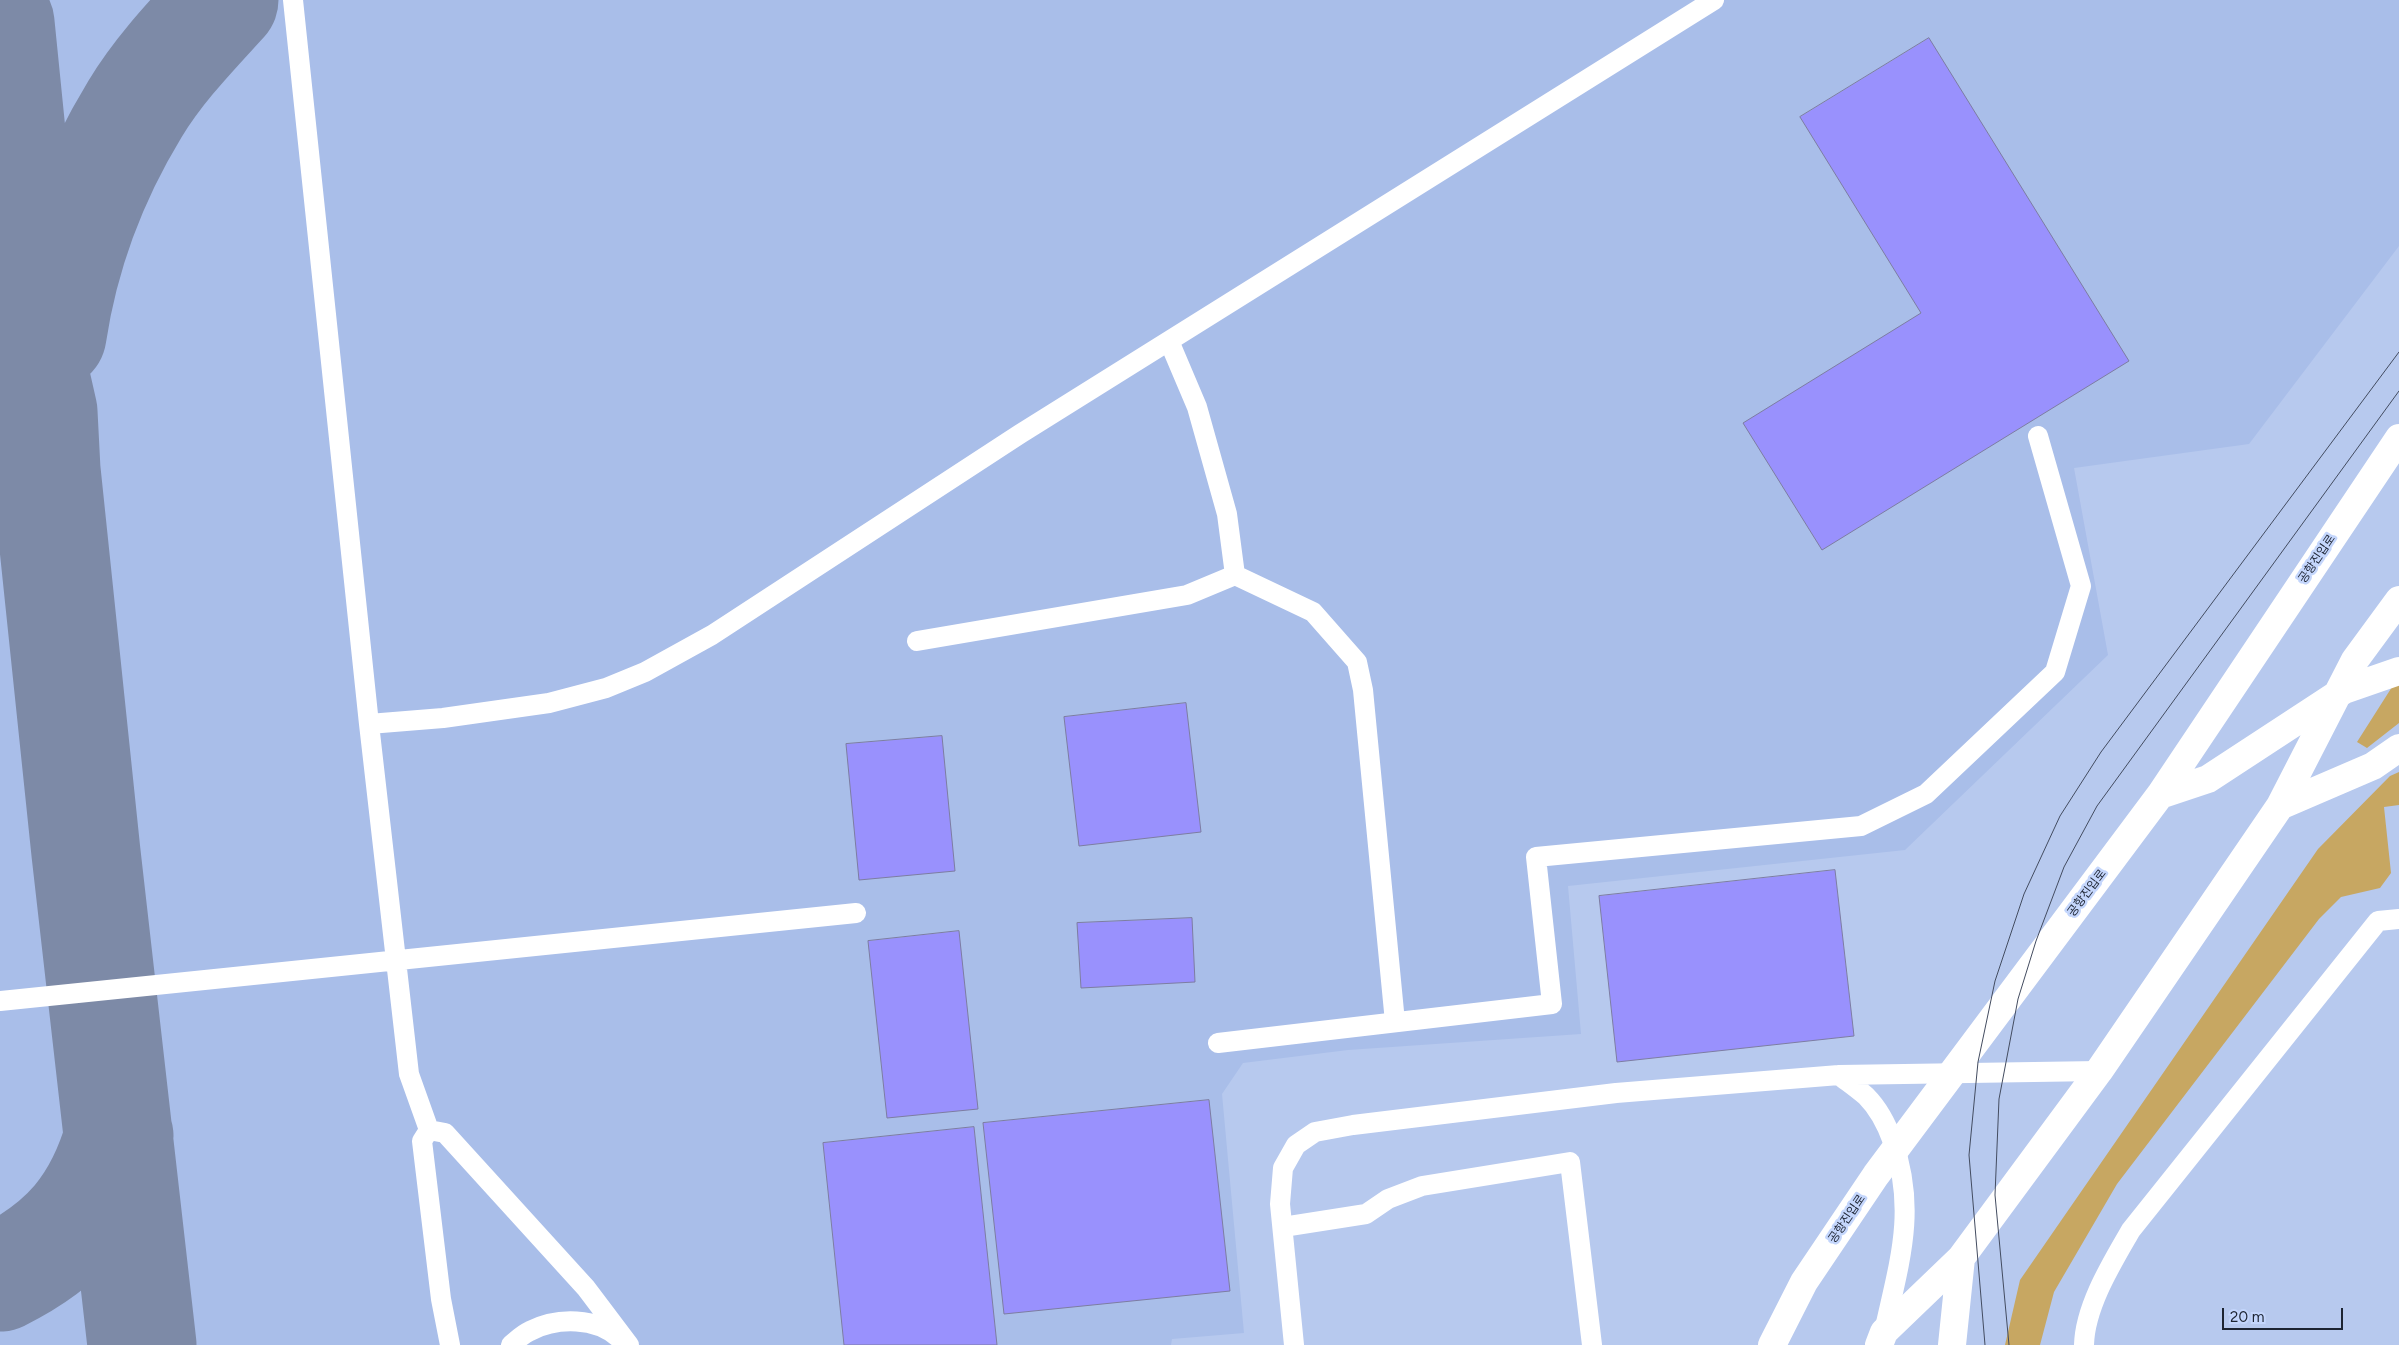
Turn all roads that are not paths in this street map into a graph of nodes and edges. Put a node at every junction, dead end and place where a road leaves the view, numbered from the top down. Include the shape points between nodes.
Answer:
1 (293, 0) edge
2 (1714, 0) edge
3 (1169, 341) junction
4 (2038, 436) dead end
5 (2399, 438) edge
6 (1235, 575) junction
7 (2399, 600) edge
8 (917, 641) dead end
9 (2399, 671) edge
10 (369, 724) junction
11 (2399, 748) edge
12 (2160, 795) junction
13 (2280, 806) junction
14 (856, 913) dead end
15 (2399, 919) edge
16 (396, 960) junction
17 (0, 1001) edge
18 (1395, 1022) junction
19 (1218, 1043) dead end
20 (2100, 1071) junction
21 (1839, 1075) junction
22 (429, 1130) junction
23 (1283, 1228) junction
24 (1961, 1258) junction
25 (1882, 1338) edge
26 (450, 1345) edge
27 (511, 1345) edge
28 (628, 1345) edge
29 (1294, 1345) edge
30 (1592, 1345) edge
31 (1772, 1345) edge
32 (1952, 1345) edge
33 (2084, 1345) edge

1 - 10 lane
2 - 3 lane
3 - 6 lane via 1197,407 1226,514
3 - 10 lane via 712,635 645,672 606,688 549,703
4 - 18 lane via 2081,586 2055,672 1926,794 1861,826 1536,857 1552,1004
5 - 12 main road, 공항진입로
6 - 8 lane via 1187,595
6 - 18 lane via 1313,612 1357,662 1363,690
7 - 13 main road via 2355,660
9 - 12 main road via 2344,690 2208,779
10 - 16 lane
11 - 13 main road via 2374,766
12 - 31 main road, 공항진입로 via 1876,1175 1804,1282
13 - 20 main road
14 - 16 lane
15 - 33 lane via 2378,921 2131,1230 2104,1277 2084,1332
16 - 17 lane
16 - 22 lane via 409,1074
18 - 19 lane
20 - 21 lane
20 - 24 main road
21 - 23 lane via 1550,1100 1315,1132 1296,1145 1283,1168 1280,1204
21 - 25 lane via 1867,1097 1886,1122 1902,1169 1906,1211 1901,1255
22 - 26 lane via 422,1141 441,1299
22 - 28 lane via 445,1133 586,1288
23 - 29 lane
23 - 30 lane via 1366,1214 1388,1199 1422,1186 1570,1162
24 - 25 main road
24 - 32 main road
27 - 28 lane via 529,1331 557,1322 586,1322 613,1332

